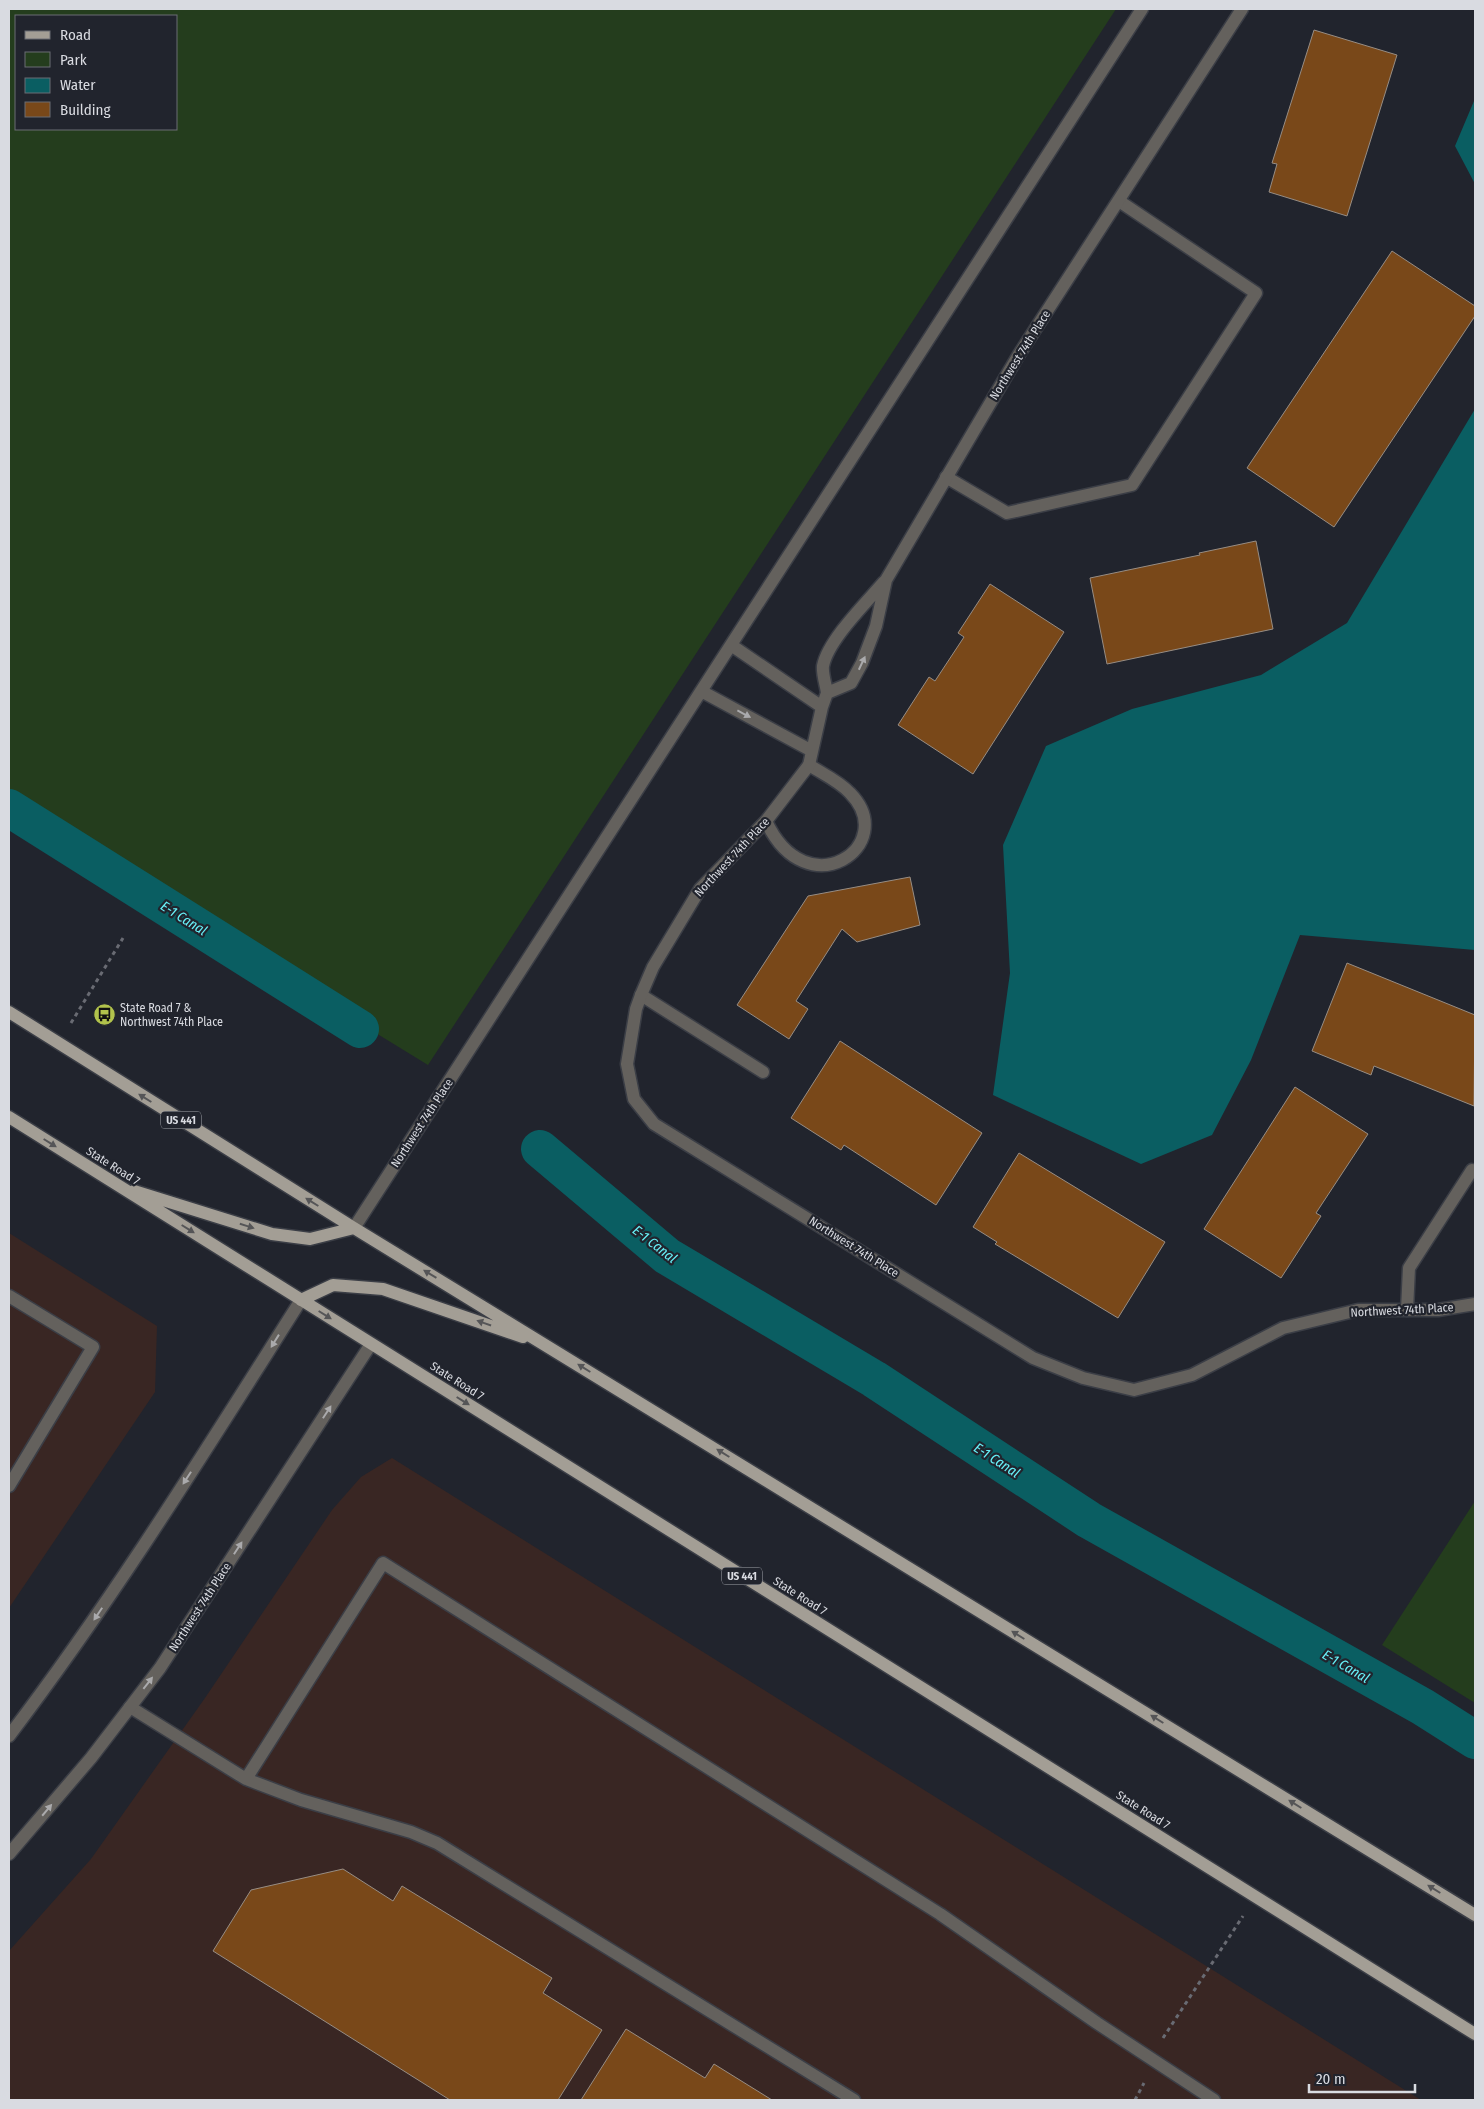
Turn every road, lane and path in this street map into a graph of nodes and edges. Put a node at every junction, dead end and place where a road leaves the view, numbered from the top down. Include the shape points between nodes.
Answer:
1 (1142, 9) edge
2 (1242, 9) edge
3 (1119, 201) junction
4 (946, 477) junction
5 (886, 580) junction
6 (731, 645) junction
7 (701, 691) junction
8 (827, 693) junction
9 (822, 707) junction
10 (812, 751) junction
11 (809, 765) junction
12 (766, 821) junction
13 (123, 938) dead end
14 (641, 995) junction
15 (9, 1012) edge
16 (59, 1043) junction
17 (763, 1072) dead end
18 (9, 1117) edge
19 (1475, 1171) edge
20 (117, 1185) junction
21 (354, 1228) junction
22 (9, 1296) edge
23 (301, 1300) junction
24 (1475, 1304) edge
25 (1407, 1310) junction
26 (371, 1344) junction
27 (546, 1345) junction
28 (9, 1486) edge
29 (130, 1707) junction
30 (9, 1736) edge
31 (246, 1779) junction
32 (9, 1854) edge
33 (1255, 1897) junction
34 (1475, 1915) edge
35 (1475, 2034) edge
36 (1153, 2060) junction
37 (854, 2100) edge
38 (1135, 2100) edge
39 (1214, 2100) edge

1 - 6 street, Northwest 74th Place
2 - 3 street, Northwest 74th Place
3 - 4 street, Northwest 74th Place via 1018,356
3 - 4 street via 1256,292 1132,485 1007,513
4 - 5 street, Northwest 74th Place
5 - 8 street via 838,636 823,667
8 -> 5 street, Northwest 74th Place via 851,683 862,663 876,626
6 - 7 street, Northwest 74th Place
6 - 9 street
7 -> 10 street
7 - 21 street, Northwest 74th Place
8 - 9 street, Northwest 74th Place
9 - 10 street, Northwest 74th Place
10 - 11 street, Northwest 74th Place
11 - 12 street, Northwest 74th Place
11 - 12 street via 841,785 860,806 865,820 864,836 855,852 842,862 822,865 800,861 784,849
12 - 14 street, Northwest 74th Place via 700,889 653,967
13 - 16 path
14 - 17 street
14 - 25 street, Northwest 74th Place via 627,1064 634,1098 654,1124 1033,1358 1083,1378 1134,1390 1192,1375 1283,1328 1358,1310
15 - 16 main road, US 441
21 -> 16 main road, US 441
18 -> 20 main road, State Road 7 / US 441
19 - 25 street via 1472,1170 1409,1268
20 -> 21 main road via 272,1234 310,1239
20 -> 23 main road, State Road 7 / US 441
27 -> 21 main road, US 441
22 - 28 street via 93,1346
23 -> 26 main road, State Road 7 / US 441
27 -> 23 main road via 383,1289 333,1285
23 -> 30 street via 140,1552
24 - 25 street, Northwest 74th Place via 1438,1310
29 -> 26 street, Northwest 74th Place via 160,1668
26 -> 33 main road, State Road 7 / US 441
34 -> 27 main road, US 441
29 - 31 street
32 -> 29 street, Northwest 74th Place
31 - 36 street via 383,1563 940,1914
31 - 37 street via 437,1843
33 - 35 main road, State Road 7 / US 441
33 - 36 path via 1160,2042
36 - 38 path
36 - 39 street

